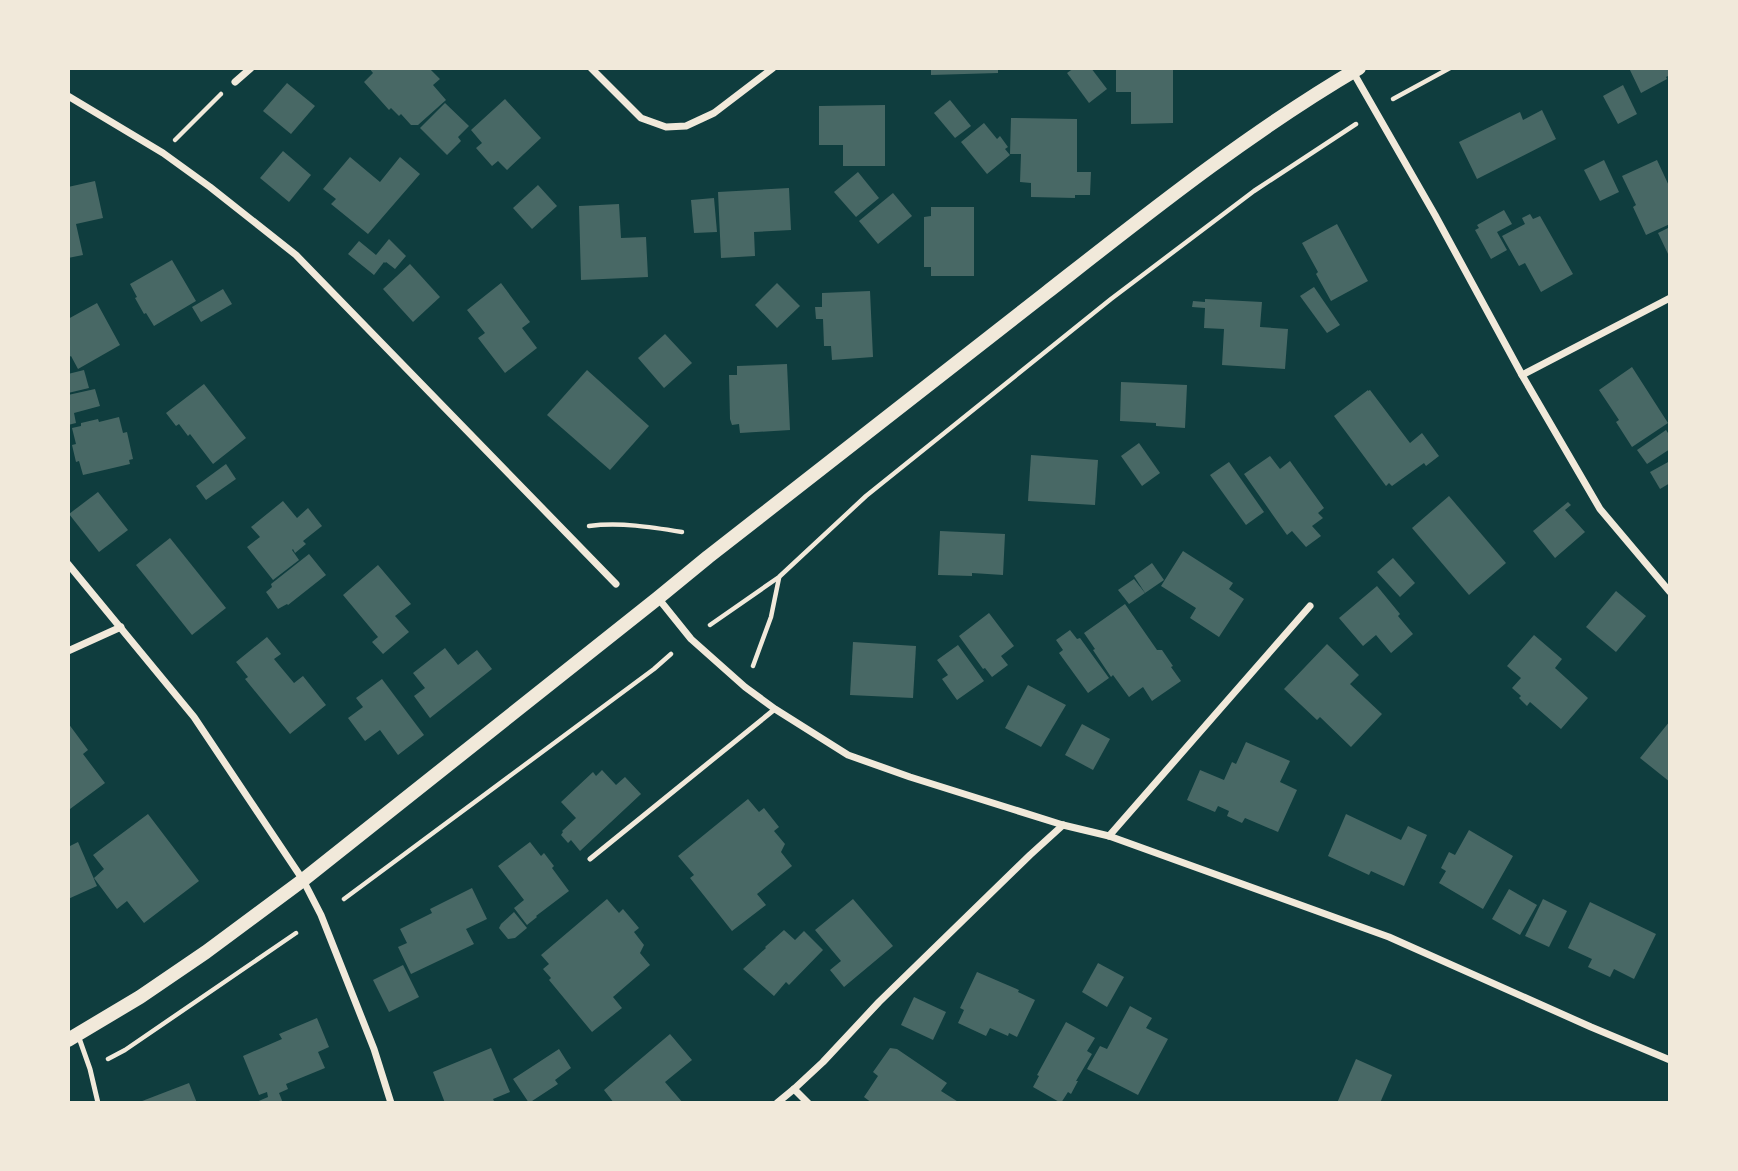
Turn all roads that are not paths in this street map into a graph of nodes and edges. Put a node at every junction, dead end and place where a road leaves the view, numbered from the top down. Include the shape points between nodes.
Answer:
1 (251, 68) edge
2 (591, 68) edge
3 (773, 68) edge
4 (1356, 70) edge
5 (235, 82) road end
6 (68, 96) edge
7 (1670, 298) edge
8 (1522, 375) junction
9 (68, 564) edge
10 (616, 584) dead end
11 (1670, 592) edge
12 (658, 598) junction
13 (1310, 606) dead end
14 (121, 627) junction
15 (68, 651) edge
16 (775, 709) junction
17 (1063, 825) junction
18 (1110, 836) junction
19 (590, 859) dead end
20 (303, 880) junction
21 (73, 1038) edge
22 (1670, 1059) edge
23 (794, 1089) junction
24 (98, 1103) edge
25 (391, 1103) edge
26 (777, 1103) edge
27 (808, 1103) edge

1 - 5 street
2 - 3 street via 641,118 666,127 686,126 713,113
4 - 8 street
4 - 12 main road via 1190,183
6 - 10 street via 163,153 296,255
7 - 8 street
8 - 11 street via 1600,509
9 - 14 street
12 - 16 street via 691,639
12 - 20 main road
13 - 18 street
14 - 15 street
14 - 20 street via 194,717
16 - 17 street via 848,755
16 - 19 lane
17 - 18 street
17 - 23 street
18 - 22 street via 1389,937
20 - 21 main road via 206,952
20 - 25 street via 374,1049
21 - 24 lane via 90,1069
23 - 26 street
23 - 27 street

